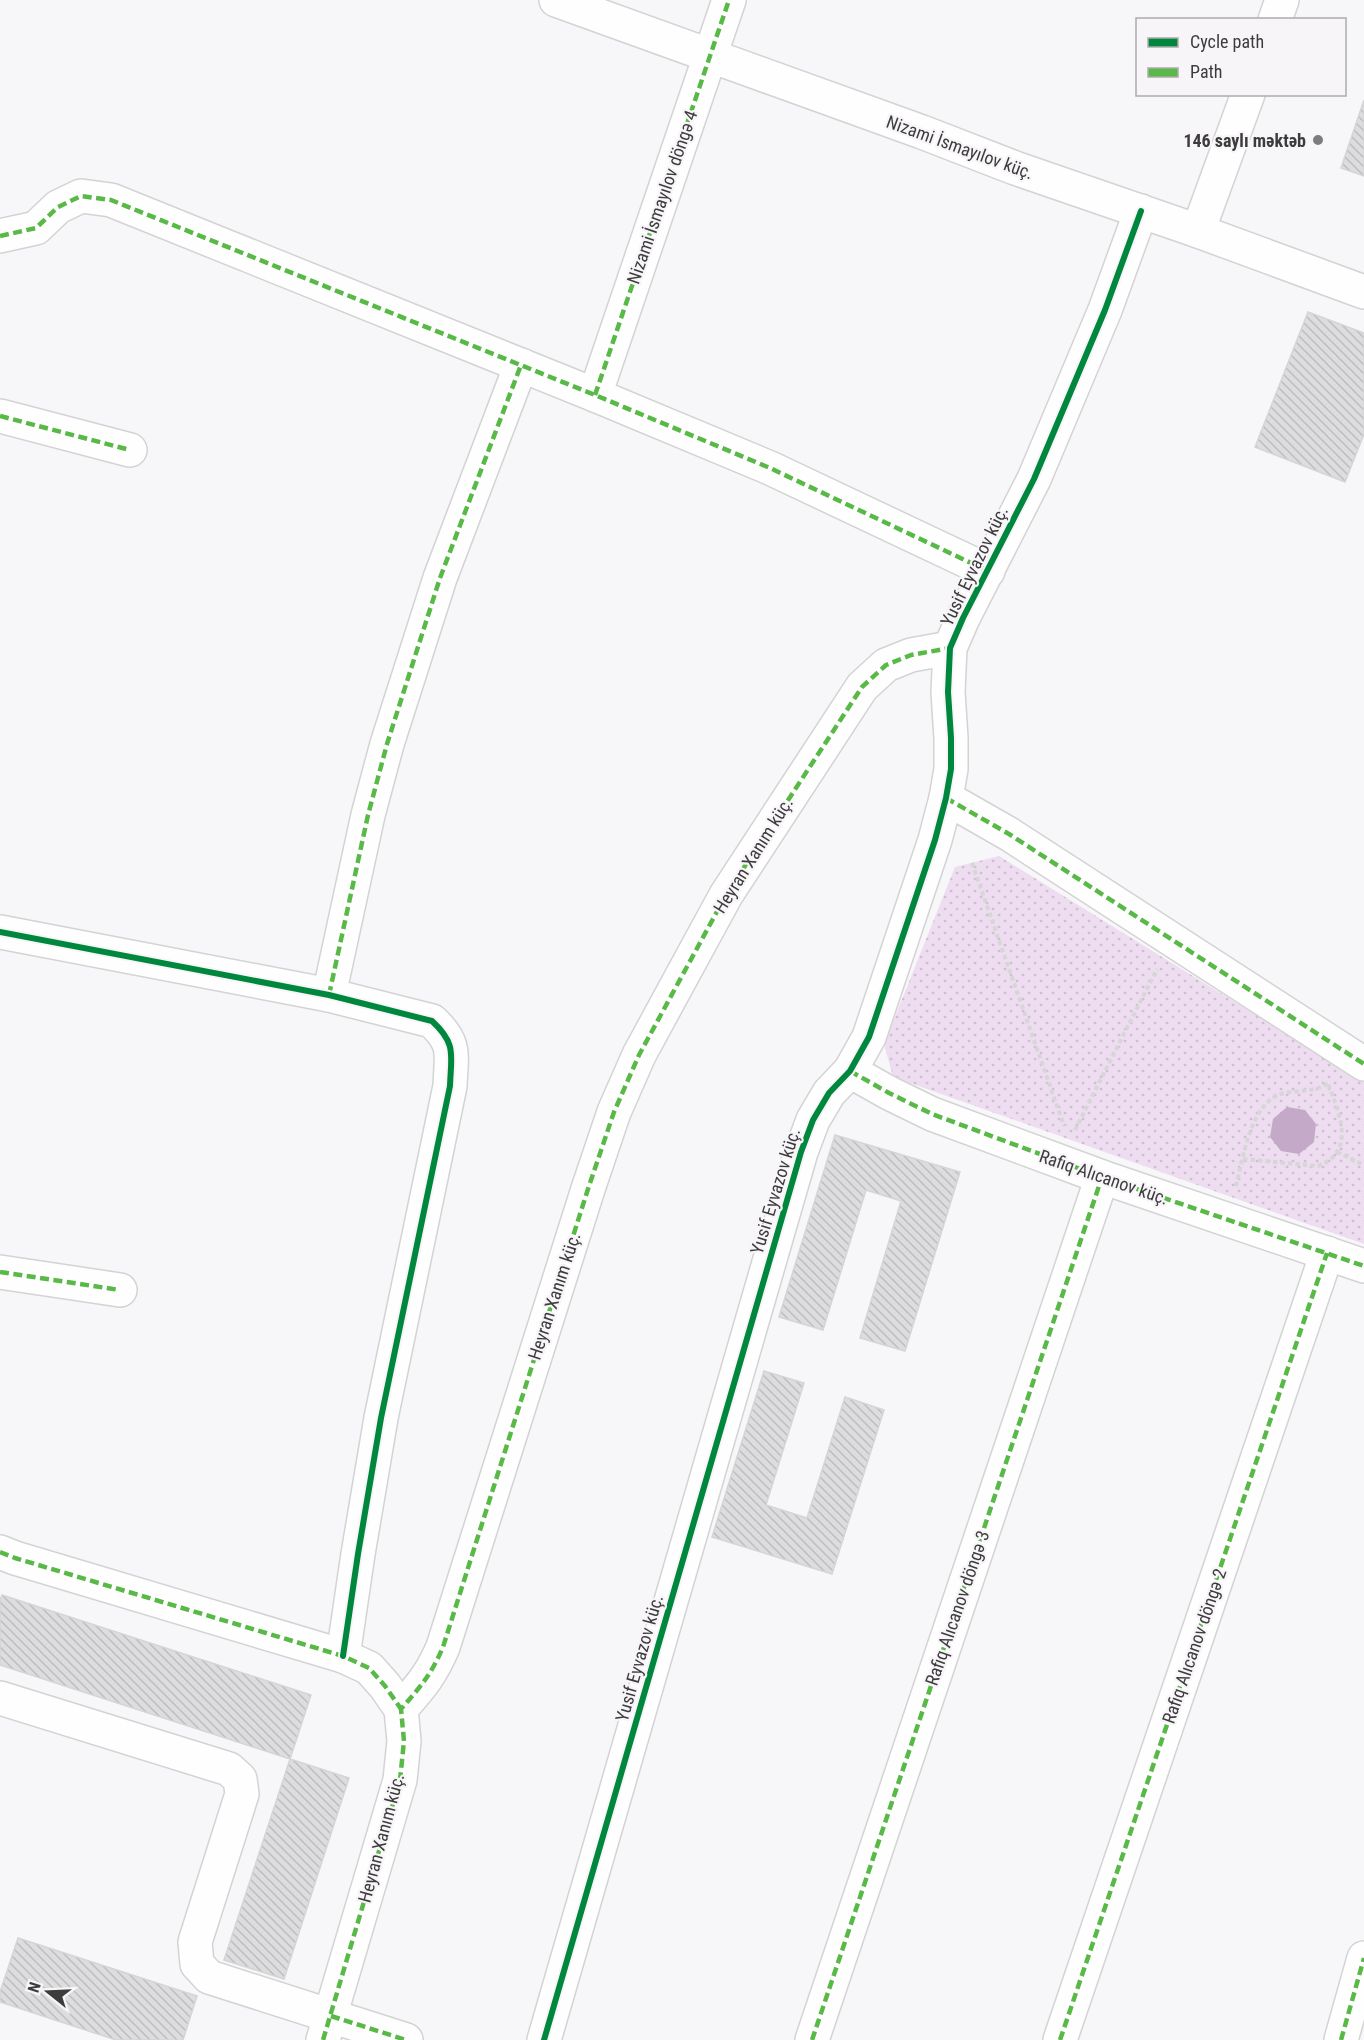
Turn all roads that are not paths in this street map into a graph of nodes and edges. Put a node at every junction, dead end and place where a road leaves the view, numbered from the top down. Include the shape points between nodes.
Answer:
1 (556, 0) edge
2 (729, 0) edge
3 (1282, 0) edge
4 (1276, 18) edge
5 (710, 56) junction
6 (1247, 96) edge
7 (1141, 211) junction
8 (1198, 231) junction
9 (0, 236) edge
10 (1364, 292) edge
11 (521, 365) junction
12 (596, 395) junction
13 (0, 416) edge
14 (130, 450) dead end
15 (988, 571) junction
16 (950, 648) junction
17 (946, 798) junction
18 (0, 932) edge
19 (329, 995) junction
20 (1349, 1070) edge
21 (850, 1071) junction
22 (1102, 1177) junction
23 (1327, 1253) junction
24 (1364, 1266) edge
25 (0, 1272) edge
26 (120, 1290) dead end
27 (0, 1552) edge
28 (343, 1656) junction
29 (0, 1698) edge
30 (400, 1708) junction
31 (1364, 1958) edge
32 (327, 2028) edge
33 (406, 2040) edge
34 (544, 2040) edge
35 (812, 2040) edge
36 (1060, 2040) edge
37 (1341, 2040) edge

1 - 5 street, Nizami İsmayılov küç.
2 - 5 street, Nizami İsmayılov döngə 4
3 - 4 street
5 - 7 street, Nizami İsmayılov küç.
5 - 12 street, Nizami İsmayılov döngə 4
6 - 8 street
7 - 8 street, Nizami İsmayılov küç.
7 - 15 street, Yusif Eyvazov küç. via 1106,310 1061,416
8 - 10 street, Nizami İsmayılov küç.
9 - 11 street via 36,228 58,207 81,196 111,200
11 - 12 street
11 - 19 street via 440,578 387,744
12 - 15 street via 770,468
13 - 14 street
15 - 16 street, Yusif Eyvazov küç.
16 - 17 street, Yusif Eyvazov küç. via 951,768
16 - 30 street, Heyran Xanım küç. via 911,655 886,665 862,687 726,895 639,1055 614,1112 588,1189 443,1647 433,1670
17 - 20 street via 1009,834
17 - 21 street, Yusif Eyvazov küç. via 869,1037
18 - 19 street
19 - 28 street via 432,1021 445,1034 452,1049 450,1086 381,1418
21 - 22 street, Rafiq Alıcanov küç. via 932,1114
21 - 34 street, Yusif Eyvazov küç. via 829,1093 801,1152
22 - 23 street, Rafiq Alıcanov küç.
22 - 35 street, Rafiq Alıcanov döngə 3
23 - 24 street, Rafiq Alıcanov küç.
23 - 36 street, Rafiq Alıcanov döngə 2
25 - 26 street
27 - 28 street
28 - 30 street via 369,1668
29 - 32 street via 229,1769 240,1779 242,1794 195,1942 197,1964 209,1977
30 - 32 street, Heyran Xanım küç. via 404,1741 400,1780
31 - 37 street
32 - 33 street

